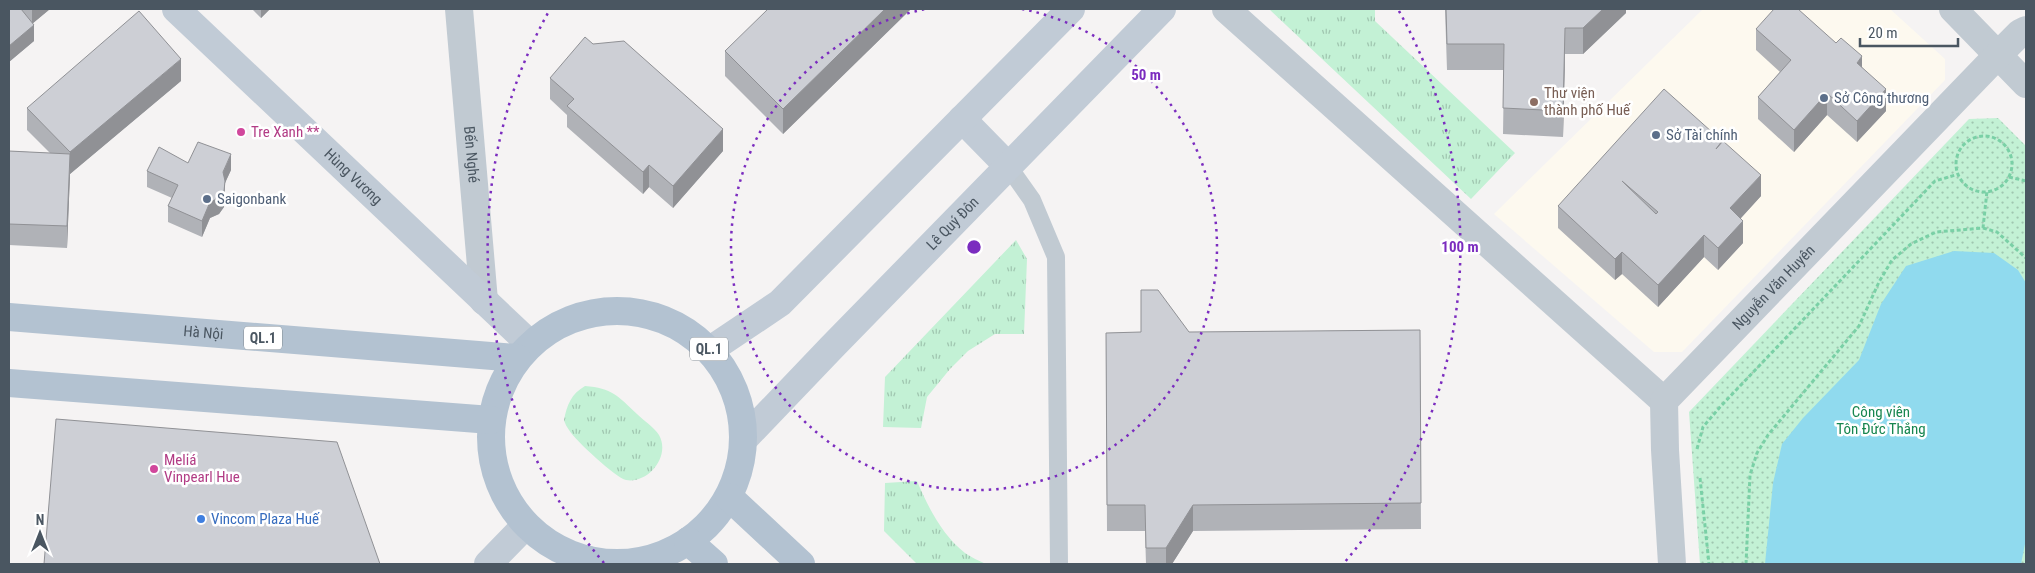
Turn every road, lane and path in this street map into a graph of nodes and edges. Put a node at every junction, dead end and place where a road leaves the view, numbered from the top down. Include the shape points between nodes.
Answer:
1 (176, 9) edge
2 (459, 9) edge
3 (1071, 9) edge
4 (1162, 9) edge
5 (1226, 9) edge
6 (1953, 9) edge
7 (2026, 30) edge
8 (1998, 55) junction
9 (2026, 84) edge
10 (962, 119) junction
11 (1008, 166) junction
12 (1959, 174) junction
13 (2009, 177) junction
14 (2026, 181) edge
15 (1987, 192) junction
16 (1983, 228) junction
17 (2026, 258) edge
18 (484, 301) junction
19 (9, 317) edge
20 (710, 350) junction
21 (524, 351) junction
22 (9, 383) edge
23 (1664, 401) junction
24 (491, 420) junction
25 (744, 438) junction
26 (1697, 451) dead end
27 (1699, 470) dead end
28 (729, 497) junction
29 (526, 525) junction
30 (688, 541) junction
31 (583, 562) edge
32 (488, 564) edge
33 (714, 564) edge
34 (801, 564) edge
35 (1059, 564) edge
36 (1672, 564) edge
37 (1709, 564) edge
38 (1746, 564) edge

1 - 18 street, Hùng Vương
2 - 18 street, Bến Nghé
3 - 10 street
4 - 11 street, Lê Quý Đôn
5 - 23 street
6 - 8 street
7 - 8 street, Nguyễn Văn Huyên
8 - 9 street
8 - 23 street, Nguyễn Văn Huyên
10 - 11 street
10 - 20 street via 780,303
11 - 25 street, Lê Quý Đôn
11 - 35 lane via 1032,200 1056,257
12 - 13 path via 1956,162 1963,145 1988,136 2009,150 2012,159
12 - 15 path via 1969,187
12 - 26 path via 1935,181 1720,407 1703,427
13 - 14 path
13 - 15 path
15 - 16 path
16 - 17 path via 1997,232
16 - 38 path via 1936,232 1911,244 1892,260 1859,326 1768,435 1757,452 1750,475
18 - 21 street, Hùng Vương
19 - 21 main road, Hà Nội / QL.1
20 - 21 main road, QL.1 via 684,330 654,316 622,310 589,314 558,325
20 - 25 main road, QL.1 via 735,391
21 - 24 main road, QL.1 via 505,377
22 - 24 main road
23 - 36 street
24 - 29 main road, QL.1 via 492,458 504,494
25 - 28 main road, QL.1 via 737,478
27 - 37 path
28 - 30 main road, QL.1 via 718,514
28 - 34 main road
29 - 31 main road, QL.1 via 543,540
29 - 32 street
30 - 31 main road, QL.1 via 656,557 620,563
30 - 33 main road

